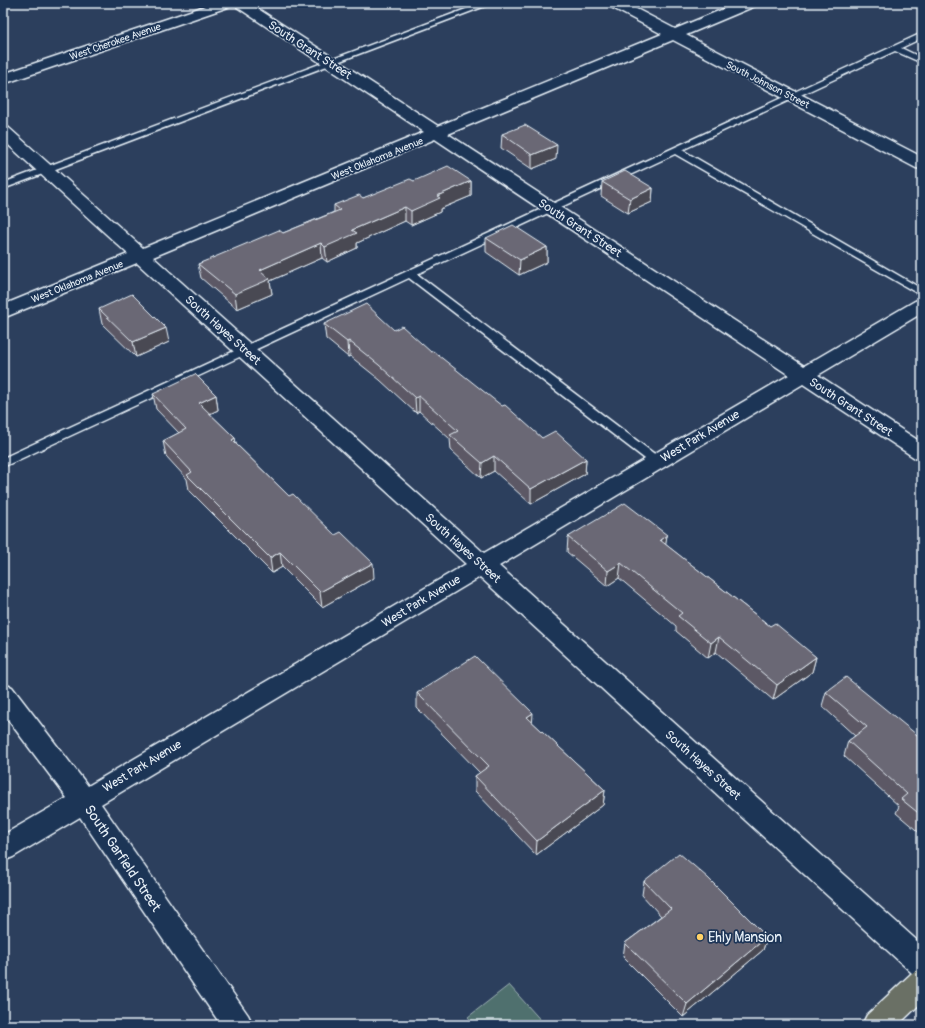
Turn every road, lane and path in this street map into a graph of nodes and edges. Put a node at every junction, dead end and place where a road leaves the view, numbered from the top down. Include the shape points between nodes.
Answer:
1 (228, 3) edge
2 (239, 3) edge
3 (489, 3) edge
4 (614, 3) edge
5 (750, 3) edge
6 (673, 35) junction
7 (922, 35) edge
8 (894, 48) junction
9 (922, 61) edge
10 (329, 62) junction
11 (3, 79) edge
12 (791, 96) junction
13 (3, 131) edge
14 (436, 133) junction
15 (675, 150) junction
16 (922, 164) edge
17 (45, 170) junction
18 (3, 186) edge
19 (551, 209) junction
20 (140, 256) junction
21 (410, 274) junction
22 (922, 293) edge
23 (922, 305) edge
24 (3, 312) edge
25 (245, 351) junction
26 (803, 375) junction
27 (922, 453) edge
28 (657, 462) junction
29 (3, 463) edge
30 (482, 565) junction
31 (3, 694) edge
32 (84, 800) junction
33 (3, 849) edge
34 (922, 964) edge
35 (922, 983) edge
36 (238, 1025) edge
37 (877, 1025) edge

1 - 11 street, West Cherokee Avenue
2 - 10 street, South Grant Street
3 - 10 lane
4 - 6 street, South Johnson Street
5 - 6 street, West Oklahoma Avenue
6 - 12 street, South Johnson Street
6 - 14 street, West Oklahoma Avenue
7 - 8 lane
8 - 9 lane
8 - 12 lane
10 - 14 street, South Grant Street
10 - 17 lane
12 - 15 lane
12 - 16 street, South Johnson Street
13 - 17 street, South Hayes Street
14 - 19 street, South Grant Street
14 - 20 street, West Oklahoma Avenue
15 - 19 lane
15 - 22 lane
17 - 18 lane
17 - 20 street, South Hayes Street
19 - 21 lane
19 - 26 street, South Grant Street
20 - 24 street, West Oklahoma Avenue
20 - 25 street, South Hayes Street
21 - 25 lane
21 - 28 lane
23 - 26 street, West Park Avenue
25 - 29 lane
25 - 30 street, South Hayes Street
26 - 27 street, South Grant Street
26 - 28 street, West Park Avenue
28 - 30 street, West Park Avenue
30 - 32 street, West Park Avenue
30 - 34 street, South Hayes Street
31 - 32 street, South Garfield Street
32 - 33 street, West Park Avenue
32 - 36 street, South Garfield Street
35 - 37 highway

